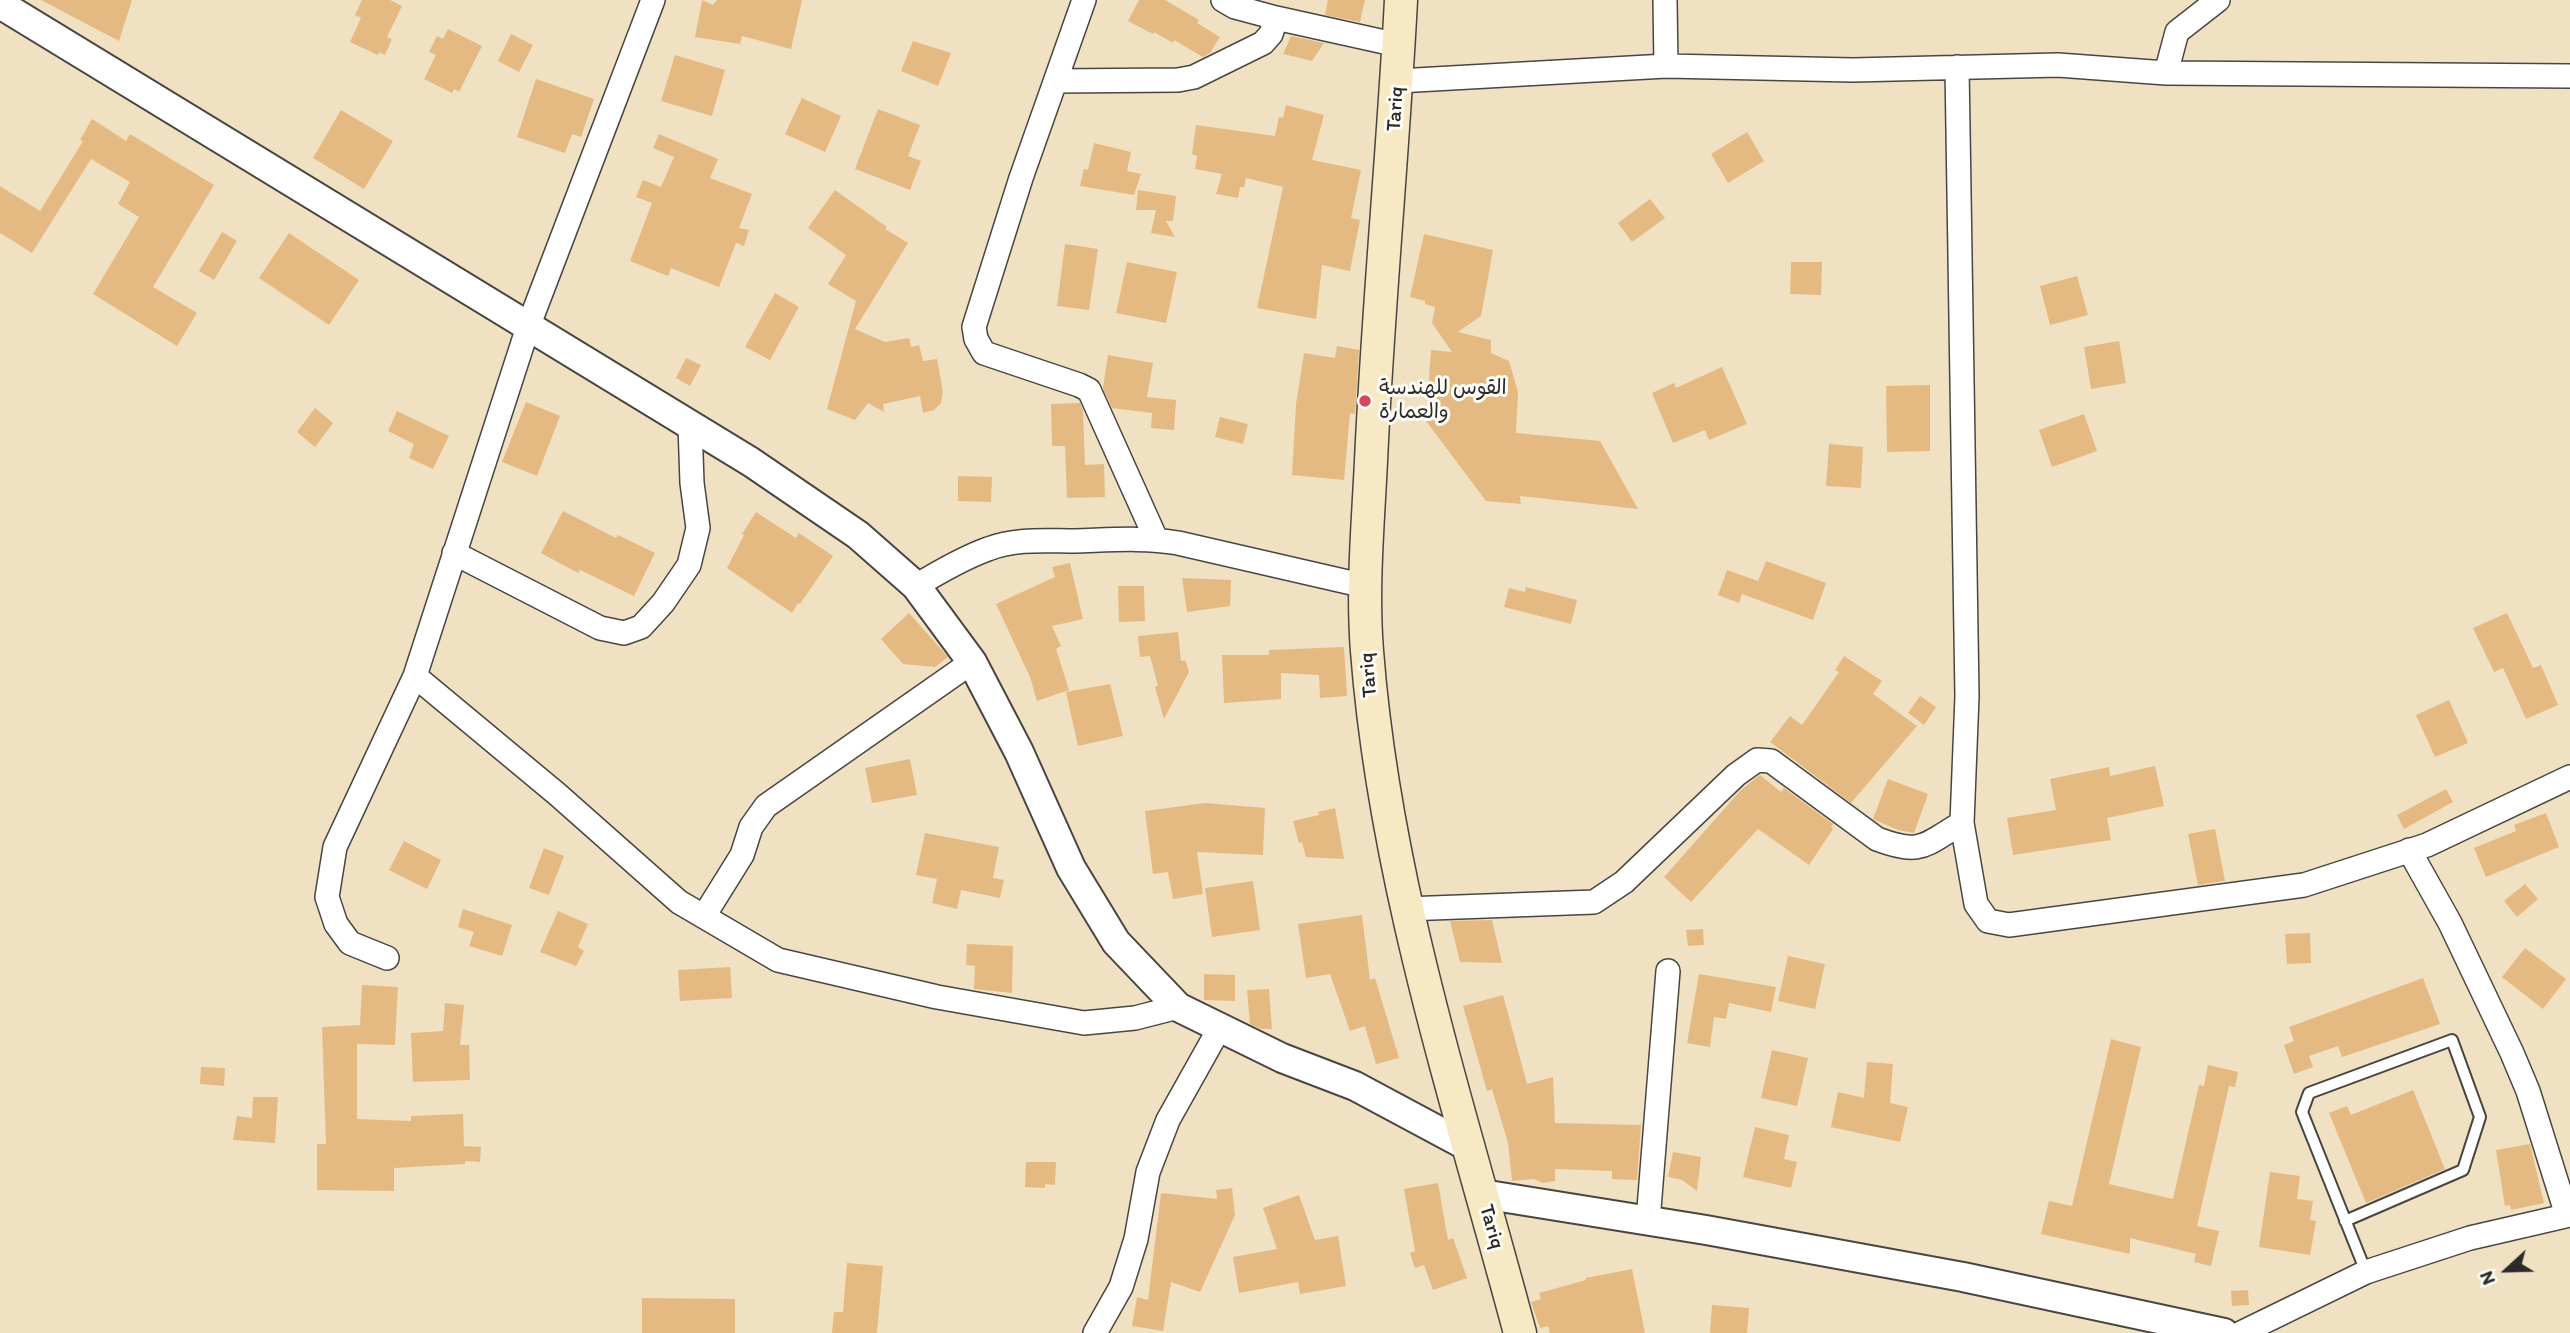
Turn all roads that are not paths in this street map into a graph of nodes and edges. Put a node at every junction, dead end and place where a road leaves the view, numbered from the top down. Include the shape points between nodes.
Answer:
1 (653, 0) edge
2 (1084, 0) edge
3 (1223, 0) edge
4 (1401, 0) edge
5 (1665, 0) edge
6 (2218, 0) edge
7 (0, 4) edge
8 (1276, 18) junction
9 (1398, 44) junction
10 (1666, 66) junction
11 (1957, 67) junction
12 (2166, 73) junction
13 (2570, 76) edge
14 (1398, 80) junction
15 (1056, 81) junction
16 (528, 327) junction
17 (690, 425) junction
18 (1156, 539) junction
19 (454, 553) junction
20 (916, 586) junction
21 (1365, 586) junction
22 (972, 663) junction
23 (415, 676) junction
24 (2570, 777) edge
25 (1962, 823) junction
26 (2409, 850) junction
27 (1405, 909) junction
28 (704, 916) junction
29 (387, 958) dead end
30 (1668, 971) dead end
31 (1178, 1007) junction
32 (1219, 1029) junction
33 (1467, 1146) junction
34 (1482, 1194) junction
35 (2568, 1215) edge
36 (1648, 1220) junction
37 (2345, 1220) junction
38 (2366, 1272) junction
39 (1095, 1333) edge
40 (1520, 1333) edge
41 (2224, 1333) edge
42 (2241, 1333) edge

1 - 16 street
2 - 15 street
3 - 8 street
4 - 9 main road, Tariq
5 - 10 street
6 - 12 street via 2177,32
7 - 16 street
8 - 9 street
8 - 15 street via 1272,34 1263,43 1194,77
9 - 14 main road, Tariq
10 - 11 street
10 - 14 street
11 - 12 street via 2058,65
11 - 25 street via 1967,696
12 - 13 street
14 - 21 main road, Tariq
15 - 18 street via 974,327 976,339 984,353 1090,390
16 - 17 street
16 - 19 street
17 - 19 street via 698,528 692,553 663,603 641,626 624,634 600,628
17 - 20 street via 858,535
18 - 20 street via 1016,542 990,548
18 - 21 street
19 - 23 street
20 - 22 street
21 - 27 main road, Tariq via 1375,735
22 - 28 street via 766,806
22 - 31 street via 1019,752 1071,868 1116,942
23 - 28 street via 679,901
23 - 29 street via 335,847 327,897 336,924 350,943
24 - 26 street
25 - 26 street via 1976,904 1988,921 2009,925 2304,885
25 - 27 street via 1914,850 1896,846 1877,839 1771,761 1757,760 1735,775 1624,882 1594,902
26 - 35 street via 2450,923 2512,1053
27 - 33 main road, Tariq
28 - 31 street via 778,960 937,997 1084,1023 1135,1018
30 - 36 street
31 - 32 street
32 - 33 street via 1355,1086
32 - 39 street via 1168,1120 1148,1172 1136,1240 1121,1287
33 - 34 main road, Tariq
34 - 36 street
34 - 40 main road, Tariq
35 - 38 street via 2470,1238
36 - 41 street via 1963,1277
37 - 37 lane via 2302,1112 2309,1093 2452,1040 2480,1117 2463,1170
37 - 38 lane
38 - 42 street

